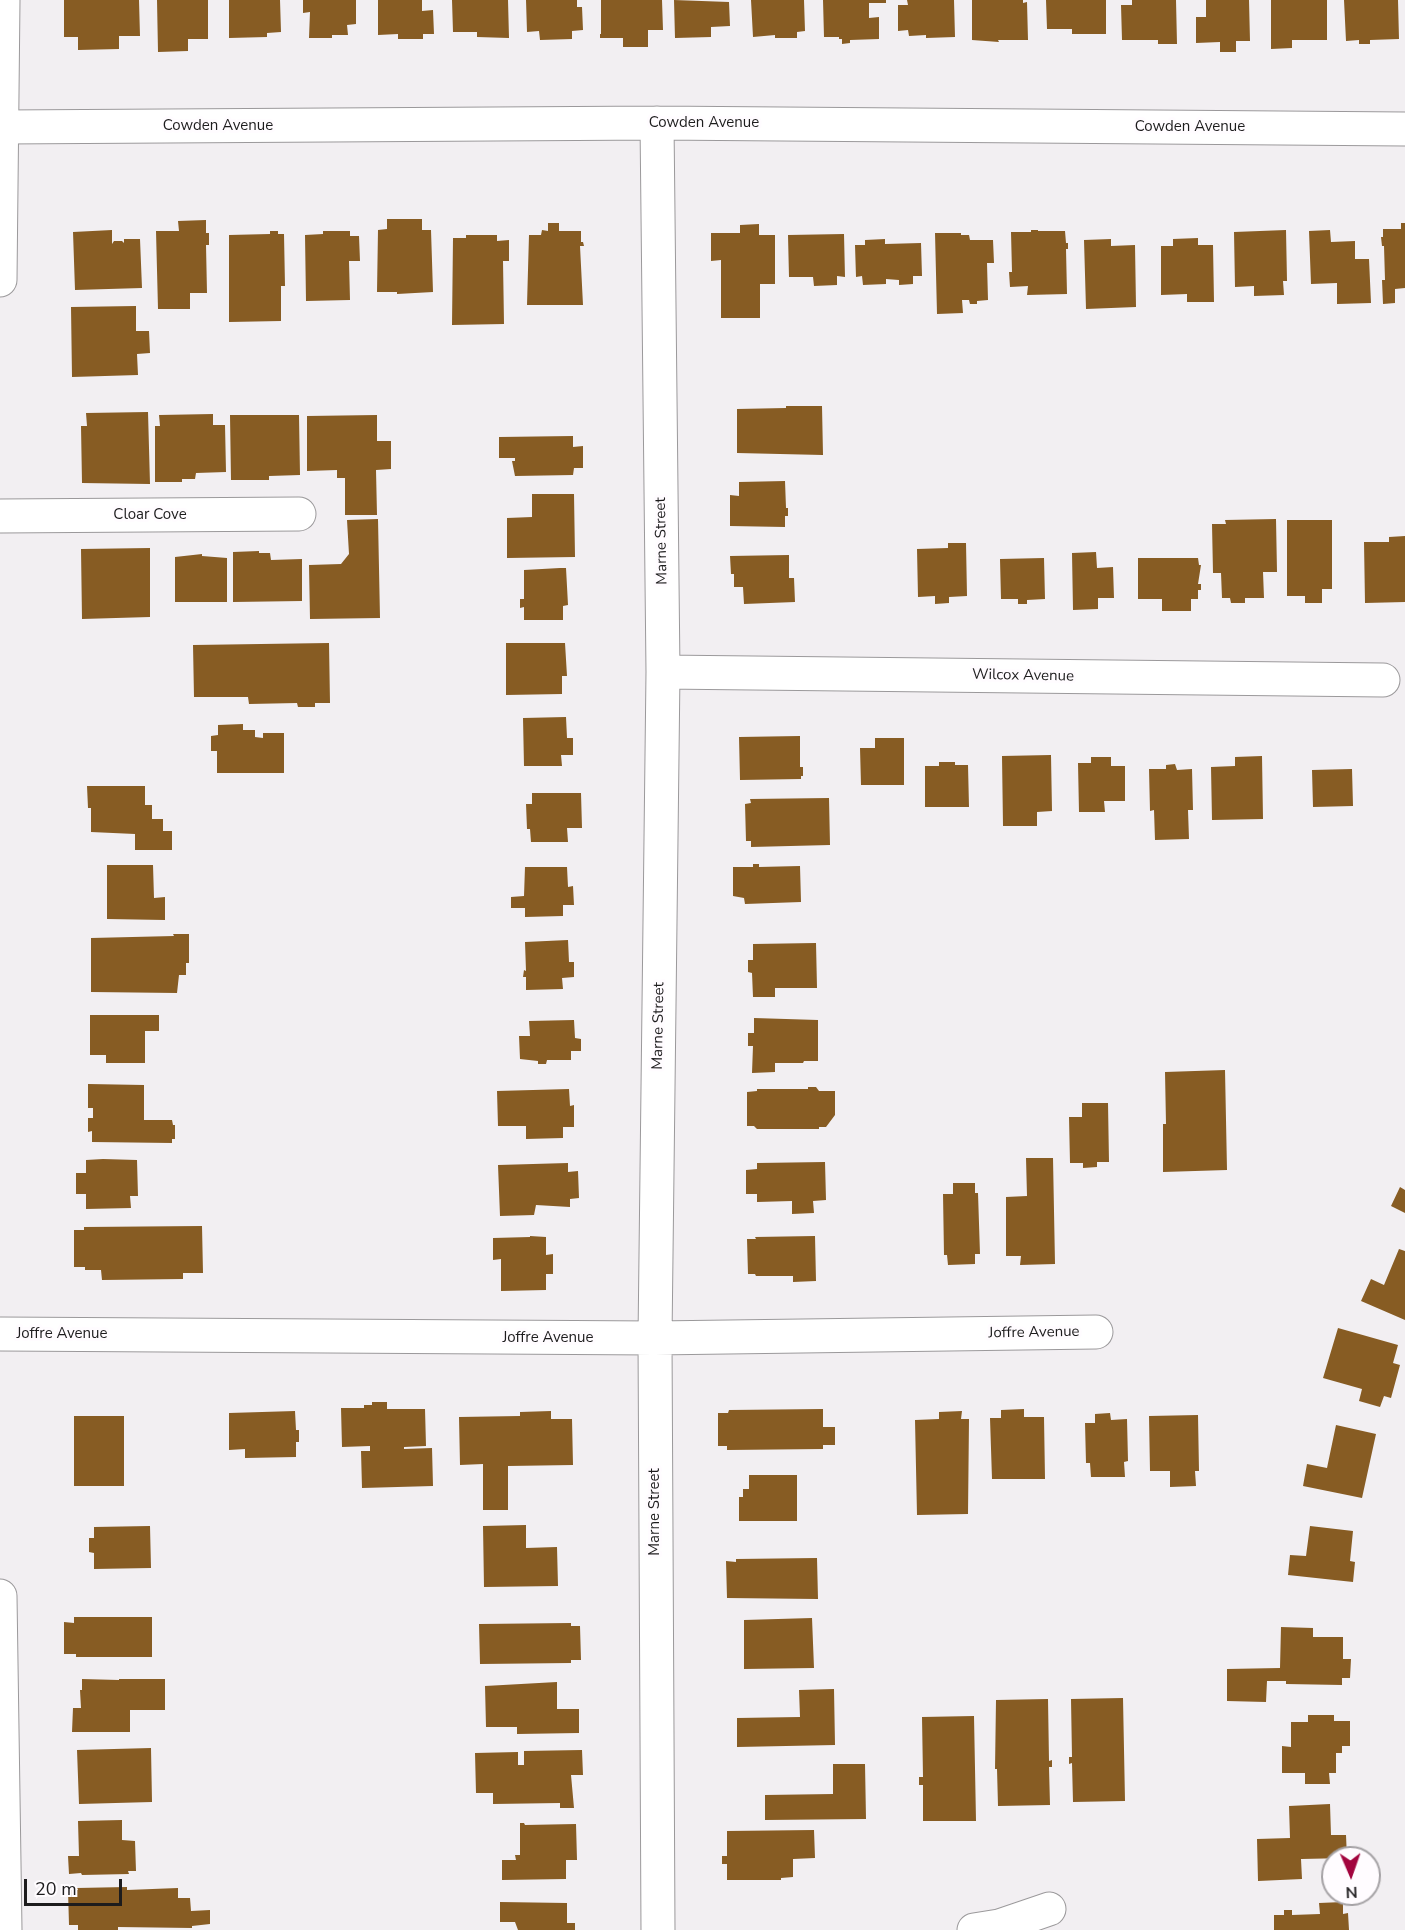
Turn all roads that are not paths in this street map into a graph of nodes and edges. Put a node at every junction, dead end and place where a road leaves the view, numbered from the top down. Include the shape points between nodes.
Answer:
1 (3, 0) edge
2 (657, 123) junction
3 (3, 128) junction
4 (1405, 129) edge
5 (0, 280) edge
6 (299, 514) dead end
7 (0, 516) edge
8 (663, 672) junction
9 (1383, 680) dead end
10 (1096, 1332) dead end
11 (0, 1334) edge
12 (655, 1338) junction
13 (0, 1596) edge
14 (1049, 1909) dead end
15 (5, 1930) edge
16 (658, 1930) edge
17 (974, 1930) edge

1 - 3 street
2 - 3 street, Cowden Avenue
2 - 4 street, Cowden Avenue
2 - 8 street, Marne Street
3 - 5 street
6 - 7 street, Cloar Cove
8 - 9 street, Wilcox Avenue
8 - 12 street, Marne Street
10 - 12 street, Joffre Avenue
11 - 12 street, Joffre Avenue
12 - 16 street, Marne Street
13 - 15 street
14 - 17 street

